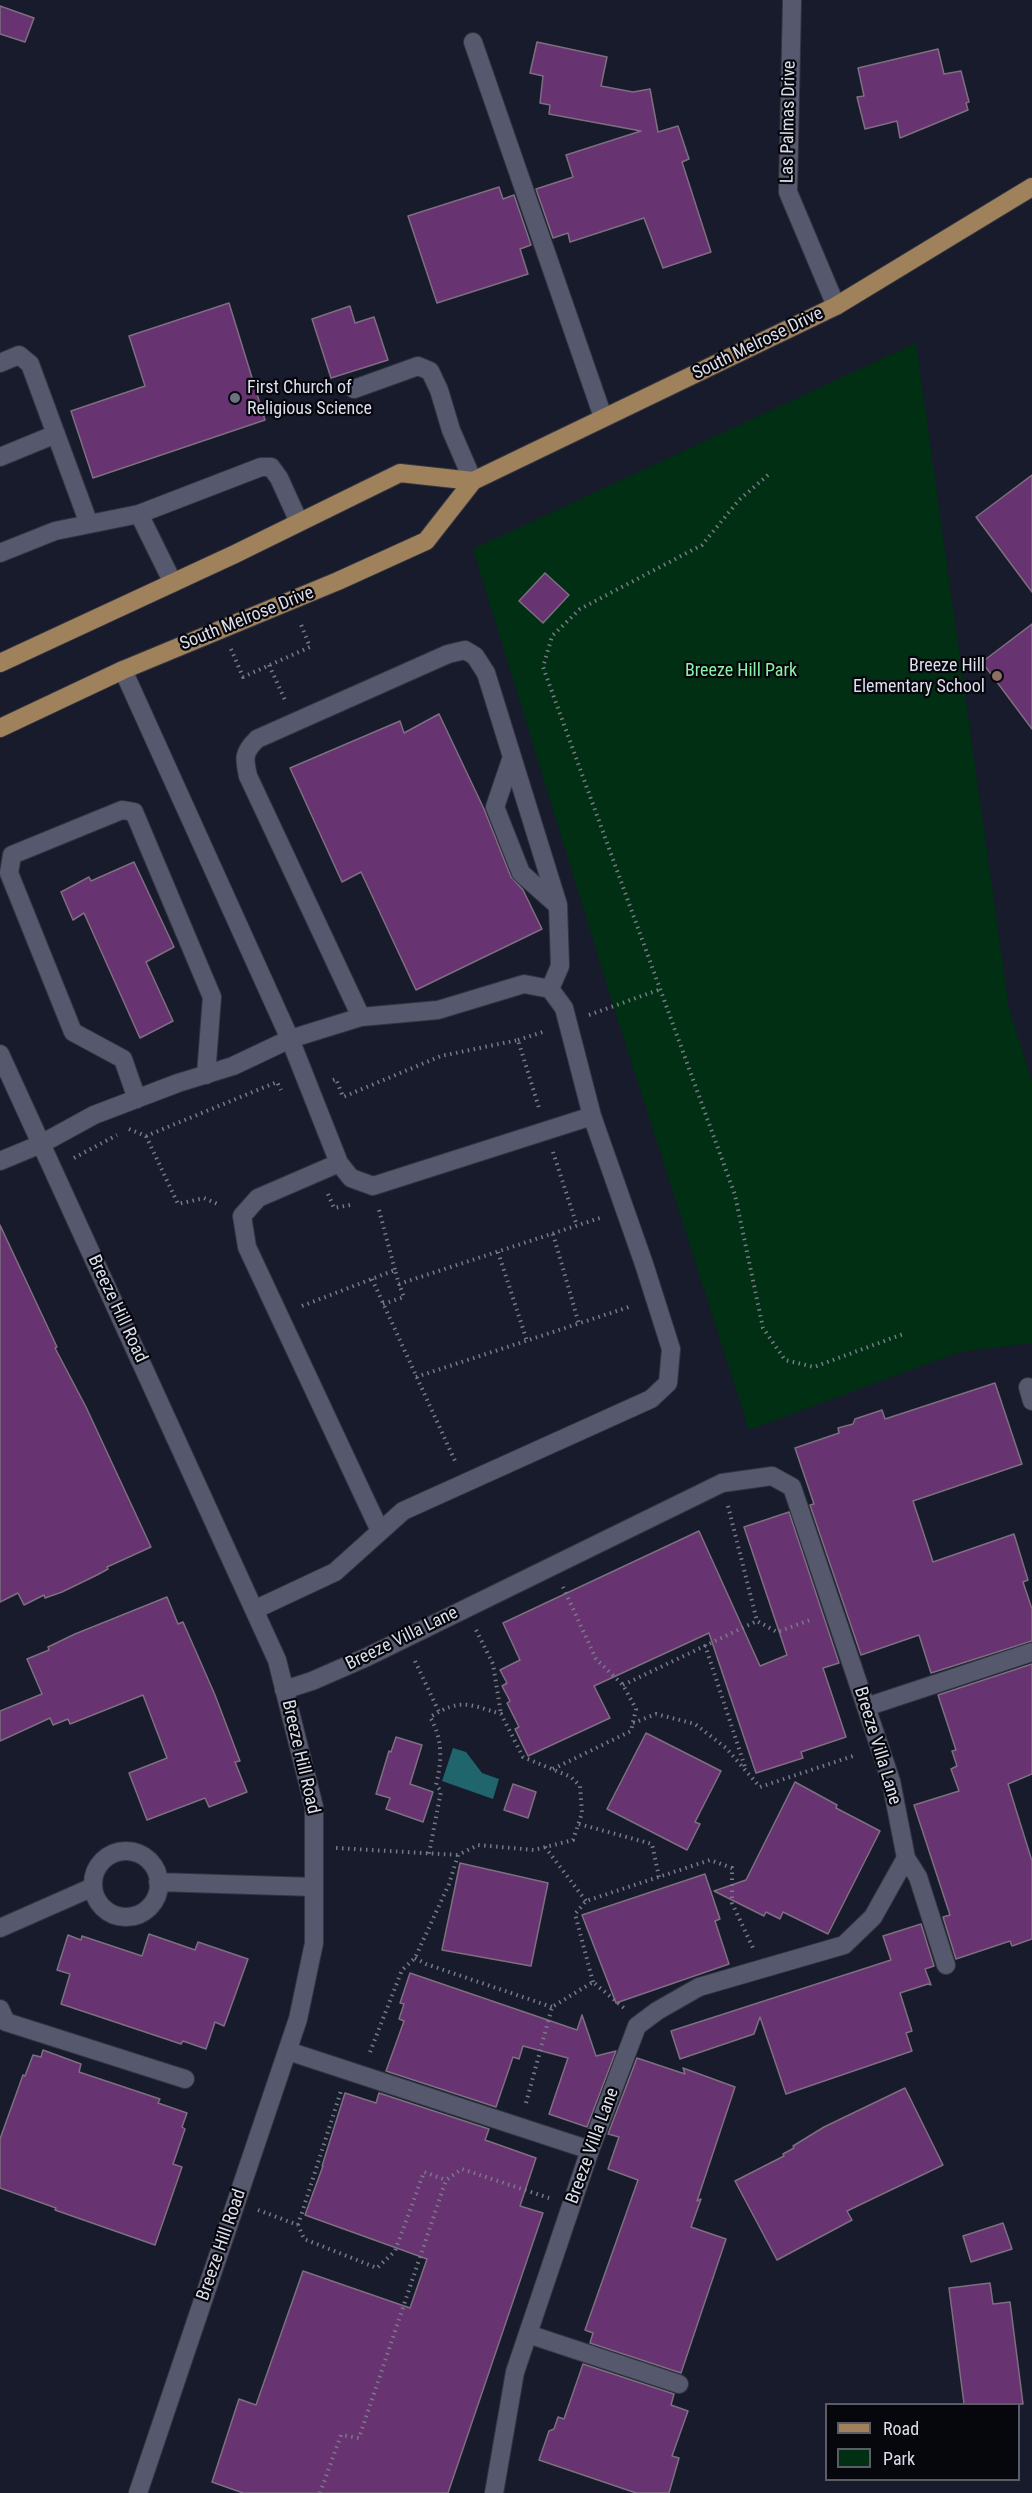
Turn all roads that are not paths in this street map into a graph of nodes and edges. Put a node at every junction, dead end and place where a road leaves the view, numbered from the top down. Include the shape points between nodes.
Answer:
1 (792, 0) edge
2 (473, 42) dead end
3 (1032, 187) edge
4 (836, 306) junction
5 (0, 363) edge
6 (354, 389) dead end
7 (603, 417) junction
8 (56, 434) junction
9 (0, 457) edge
10 (473, 481) junction
11 (139, 514) junction
12 (299, 522) junction
13 (89, 524) junction
14 (0, 553) edge
15 (172, 582) junction
16 (0, 663) edge
17 (123, 670) junction
18 (0, 728) edge
19 (512, 757) junction
20 (558, 905) junction
21 (550, 989) junction
22 (361, 1017) junction
23 (290, 1039) junction
24 (0, 1054) edge
25 (206, 1075) junction
26 (137, 1099) junction
27 (592, 1116) junction
28 (41, 1143) junction
29 (0, 1161) edge
30 (339, 1163) junction
31 (380, 1531) junction
32 (254, 1610) junction
33 (1032, 1652) edge
34 (284, 1690) junction
35 (866, 1707) junction
36 (906, 1858) junction
37 (158, 1882) junction
38 (93, 1887) junction
39 (314, 1887) junction
40 (0, 1928) edge
41 (946, 1965) dead end
42 (2, 2018) edge
43 (288, 2051) junction
44 (186, 2079) dead end
45 (590, 2150) junction
46 (528, 2334) junction
47 (679, 2384) dead end
48 (138, 2493) edge
49 (494, 2493) edge

1 - 4 street, Las Palmas Drive via 788,192
2 - 7 street
3 - 4 main road, South Melrose Drive
4 - 7 main road, South Melrose Drive
5 - 8 street via 19,356 30,364
6 - 10 street via 409,368 418,366 430,371
7 - 10 main road, South Melrose Drive
8 - 9 street
8 - 13 street
10 - 12 main road via 400,473
10 - 17 main road, South Melrose Drive via 426,541
11 - 12 street via 261,467 272,467
11 - 13 street
11 - 15 street
12 - 15 main road
13 - 14 street via 56,531
15 - 16 main road
17 - 18 main road, South Melrose Drive
17 - 23 street
19 - 20 street
19 - 20 street via 495,807 521,873
19 - 22 street via 486,673 475,656 465,650 294,723 257,740 247,750 248,776
20 - 21 street via 560,966
21 - 22 street via 524,984 438,1010
21 - 27 street via 564,1008
22 - 23 street
23 - 25 street
23 - 30 street
24 - 28 street, Breeze Hill Road
25 - 26 street
25 - 26 street via 212,997 134,812 122,810 12,855 9,873 73,1032 123,1059
26 - 28 street via 94,1115
27 - 30 street via 374,1186 351,1178
27 - 31 street via 671,1349 668,1383 651,1399 403,1511
28 - 29 street
28 - 32 street, Breeze Hill Road
30 - 31 street via 258,1197 242,1216 247,1247
31 - 32 street via 334,1572
32 - 34 street, Breeze Hill Road via 277,1660
33 - 35 street
34 - 35 street, Breeze Villa Lane via 405,1639 722,1483 772,1476 792,1487
34 - 39 street, Breeze Hill Road via 315,1807
35 - 36 street, Breeze Villa Lane via 891,1781
36 - 41 street, Breeze Villa Lane via 918,1877
36 - 45 street, Breeze Villa Lane via 873,1917 844,1945 699,1988 641,2022
37 - 38 street via 158,1892 147,1910 128,1917 108,1912 100,1905
37 - 38 street via 156,1871 141,1855 119,1852 100,1863
37 - 39 street
38 - 40 street
39 - 43 street, Breeze Hill Road via 314,1943
42 - 44 street
43 - 45 street
43 - 48 street, Breeze Hill Road
45 - 46 street, Breeze Villa Lane
46 - 47 street
46 - 49 street, Breeze Villa Lane via 515,2372

